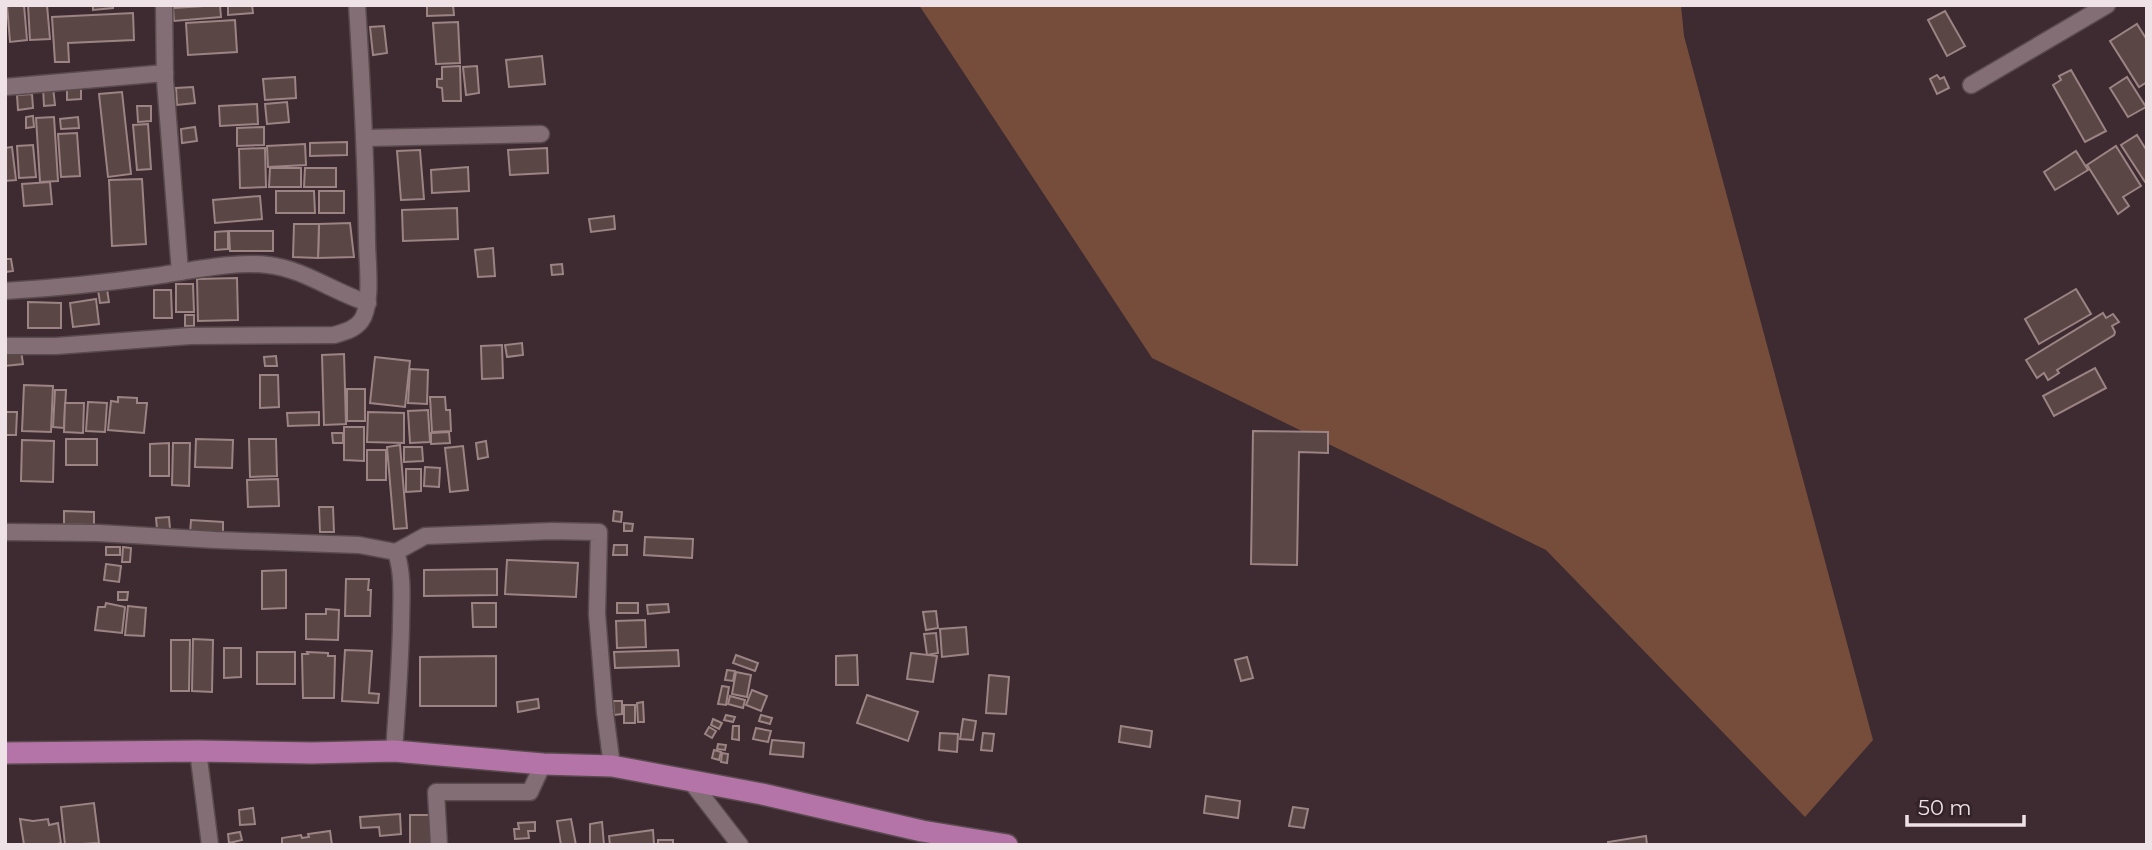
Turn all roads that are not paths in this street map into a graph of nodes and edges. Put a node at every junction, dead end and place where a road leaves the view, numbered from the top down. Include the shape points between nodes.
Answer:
1 (164, 5) edge
2 (357, 5) edge
3 (2107, 5) edge
4 (165, 73) junction
5 (1971, 85) dead end
6 (5, 87) edge
7 (541, 134) dead end
8 (366, 138) junction
9 (180, 272) junction
10 (5, 291) edge
11 (368, 303) junction
12 (5, 346) edge
13 (5, 532) edge
14 (396, 552) junction
15 (198, 751) junction
16 (394, 751) junction
17 (5, 753) edge
18 (543, 764) junction
19 (612, 766) junction
20 (689, 779) junction
21 (210, 845) edge
22 (439, 845) edge
23 (740, 845) edge
24 (1003, 845) edge

1 - 4 street
2 - 8 street
3 - 5 street
4 - 6 street
4 - 9 street
7 - 8 street
8 - 11 street
9 - 10 street via 84,286
9 - 11 street via 268,265 303,274
11 - 12 street via 362,320 349,331 334,335 190,336
13 - 14 street via 359,545
14 - 16 street via 402,589
14 - 19 street via 425,536 599,532 597,614
15 - 16 main road
15 - 17 main road
15 - 21 street
16 - 18 main road
18 - 19 main road
18 - 22 street via 530,792 436,792
19 - 20 main road
20 - 23 street
20 - 24 main road

